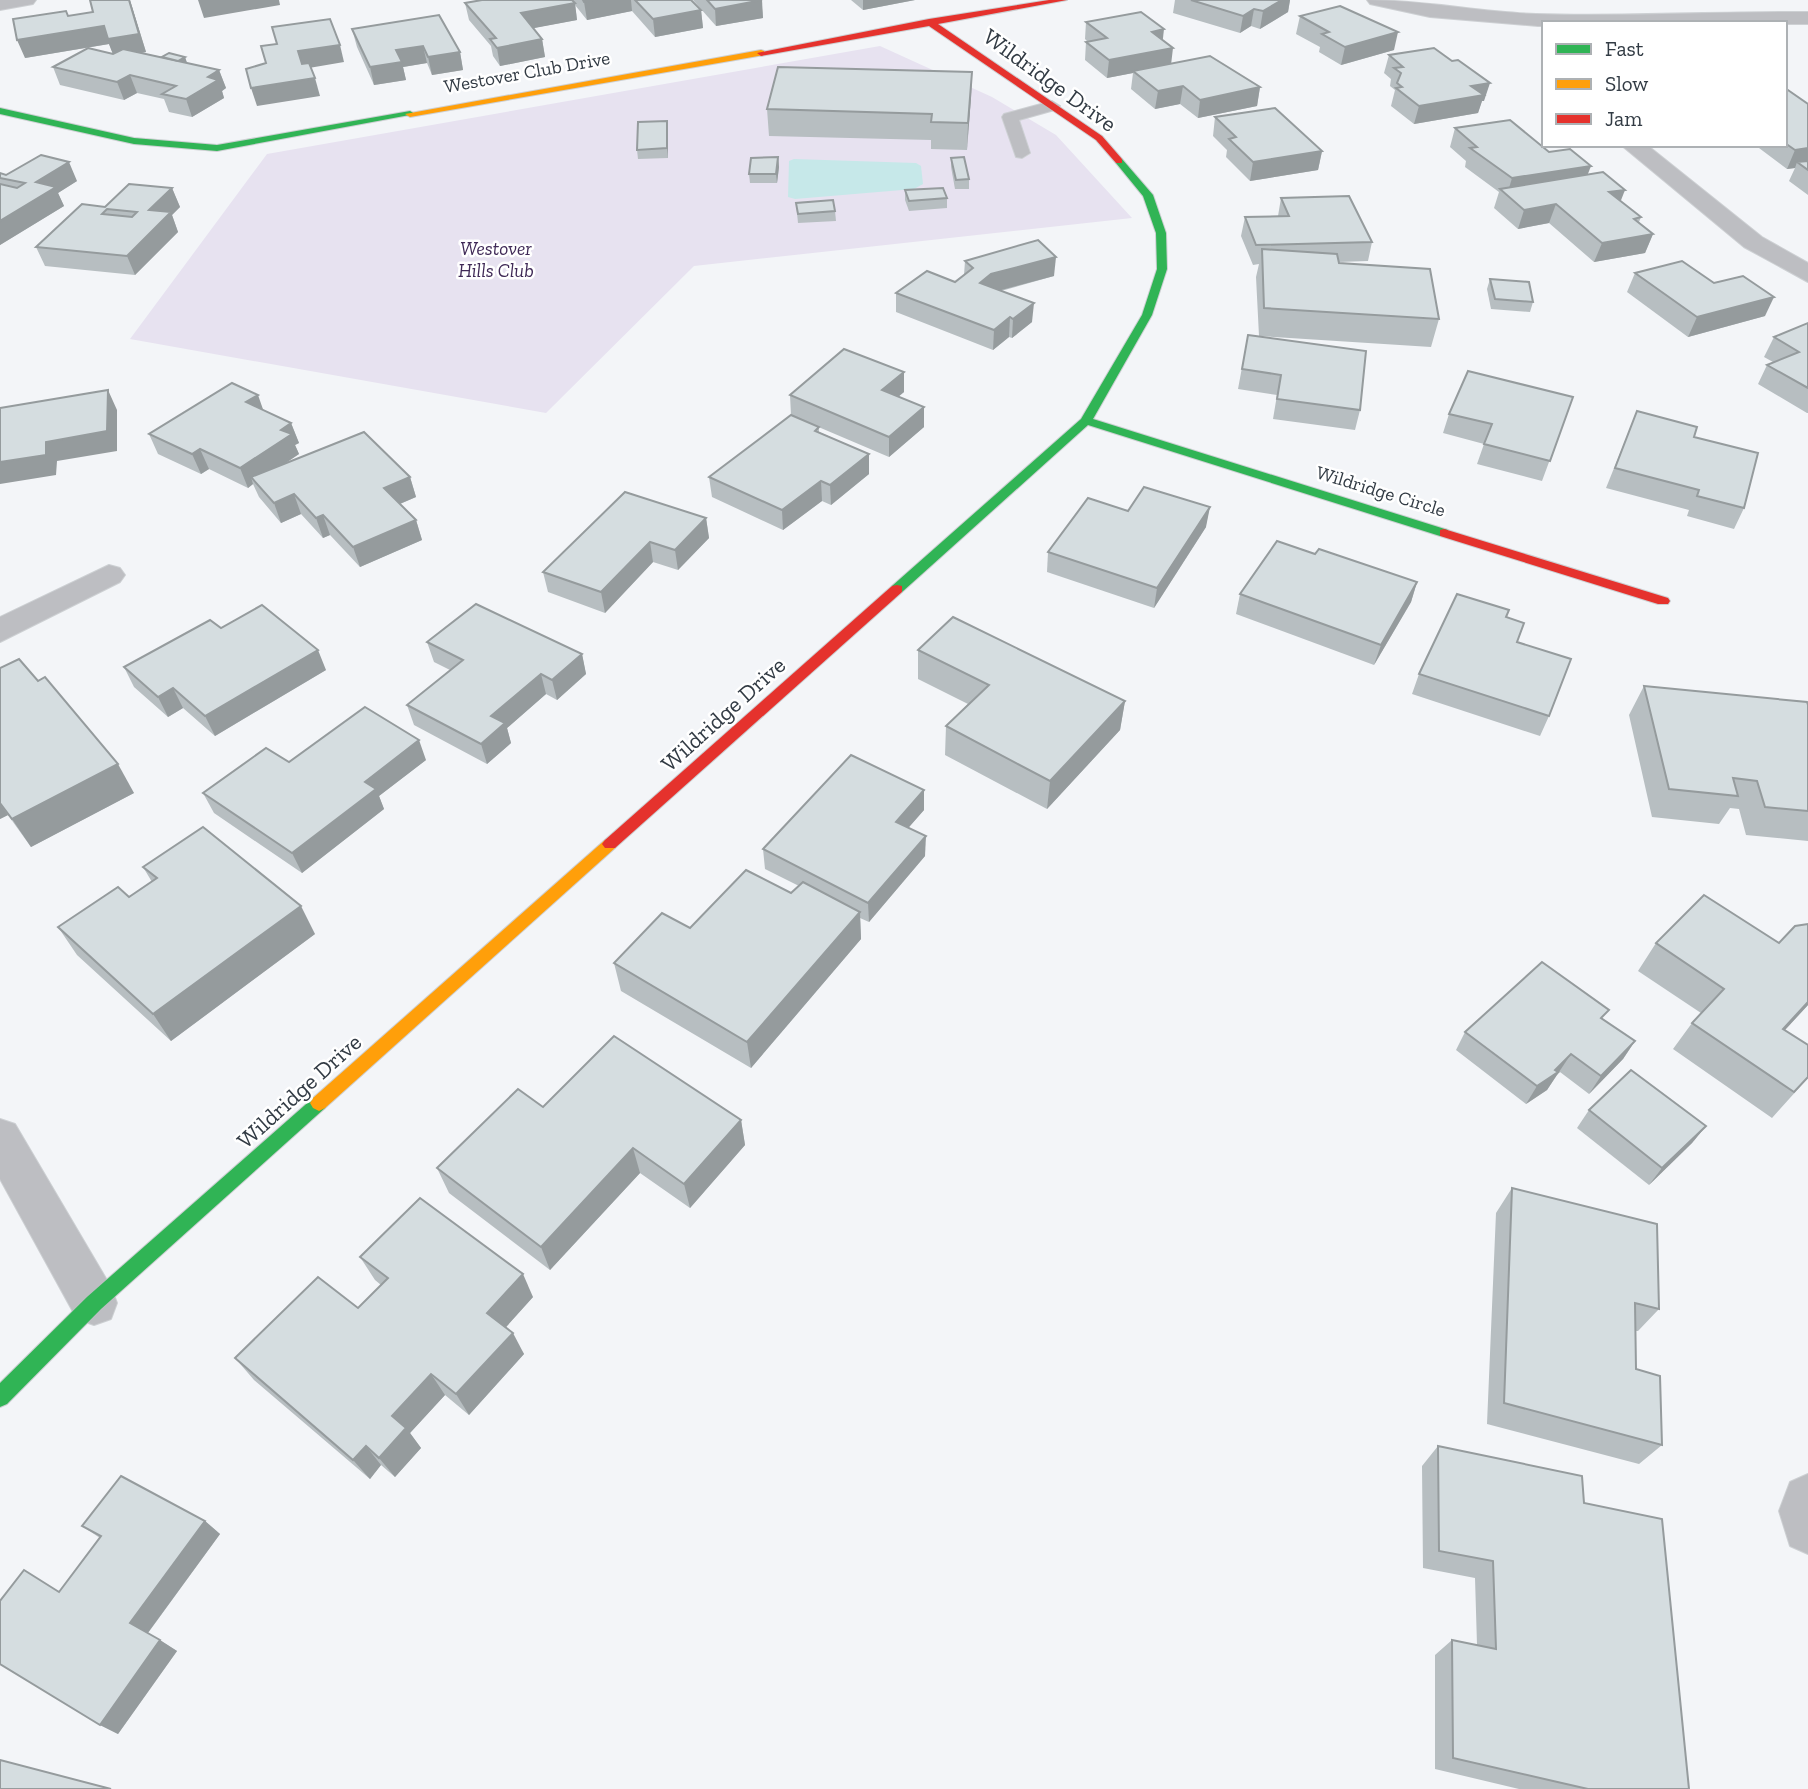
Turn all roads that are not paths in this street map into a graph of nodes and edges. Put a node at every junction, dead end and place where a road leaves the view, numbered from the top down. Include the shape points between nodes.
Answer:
1 (26, 0) edge
2 (1063, 0) edge
3 (1377, 0) edge
4 (0, 4) edge
5 (1808, 18) edge
6 (1603, 21) edge
7 (929, 22) junction
8 (1535, 22) junction
9 (1542, 22) edge
10 (1542, 41) edge
11 (1052, 106) junction
12 (0, 111) edge
13 (1634, 147) edge
14 (1022, 153) dead end
15 (1808, 274) edge
16 (1086, 421) junction
17 (109, 576) dead end
18 (1663, 601) dead end
19 (0, 631) edge
20 (0, 1138) edge
21 (94, 1303) junction
22 (0, 1397) edge
23 (1808, 1500) edge
24 (1808, 1528) edge

1 - 4 street
2 - 7 street, Westover Club Drive
3 - 8 street
5 - 6 street
7 - 11 street, Wildridge Drive
7 - 12 street, Westover Club Drive via 217,148 134,145
8 - 9 street
8 - 10 street
11 - 14 lane via 1010,117
11 - 16 street, Wildridge Drive via 1099,138 1148,195 1161,233 1162,269 1147,315
13 - 15 street via 1753,242
16 - 18 street, Wildridge Circle
16 - 21 street, Wildridge Drive
17 - 19 street
20 - 21 street
21 - 22 street, Wildridge Drive
23 - 24 street

